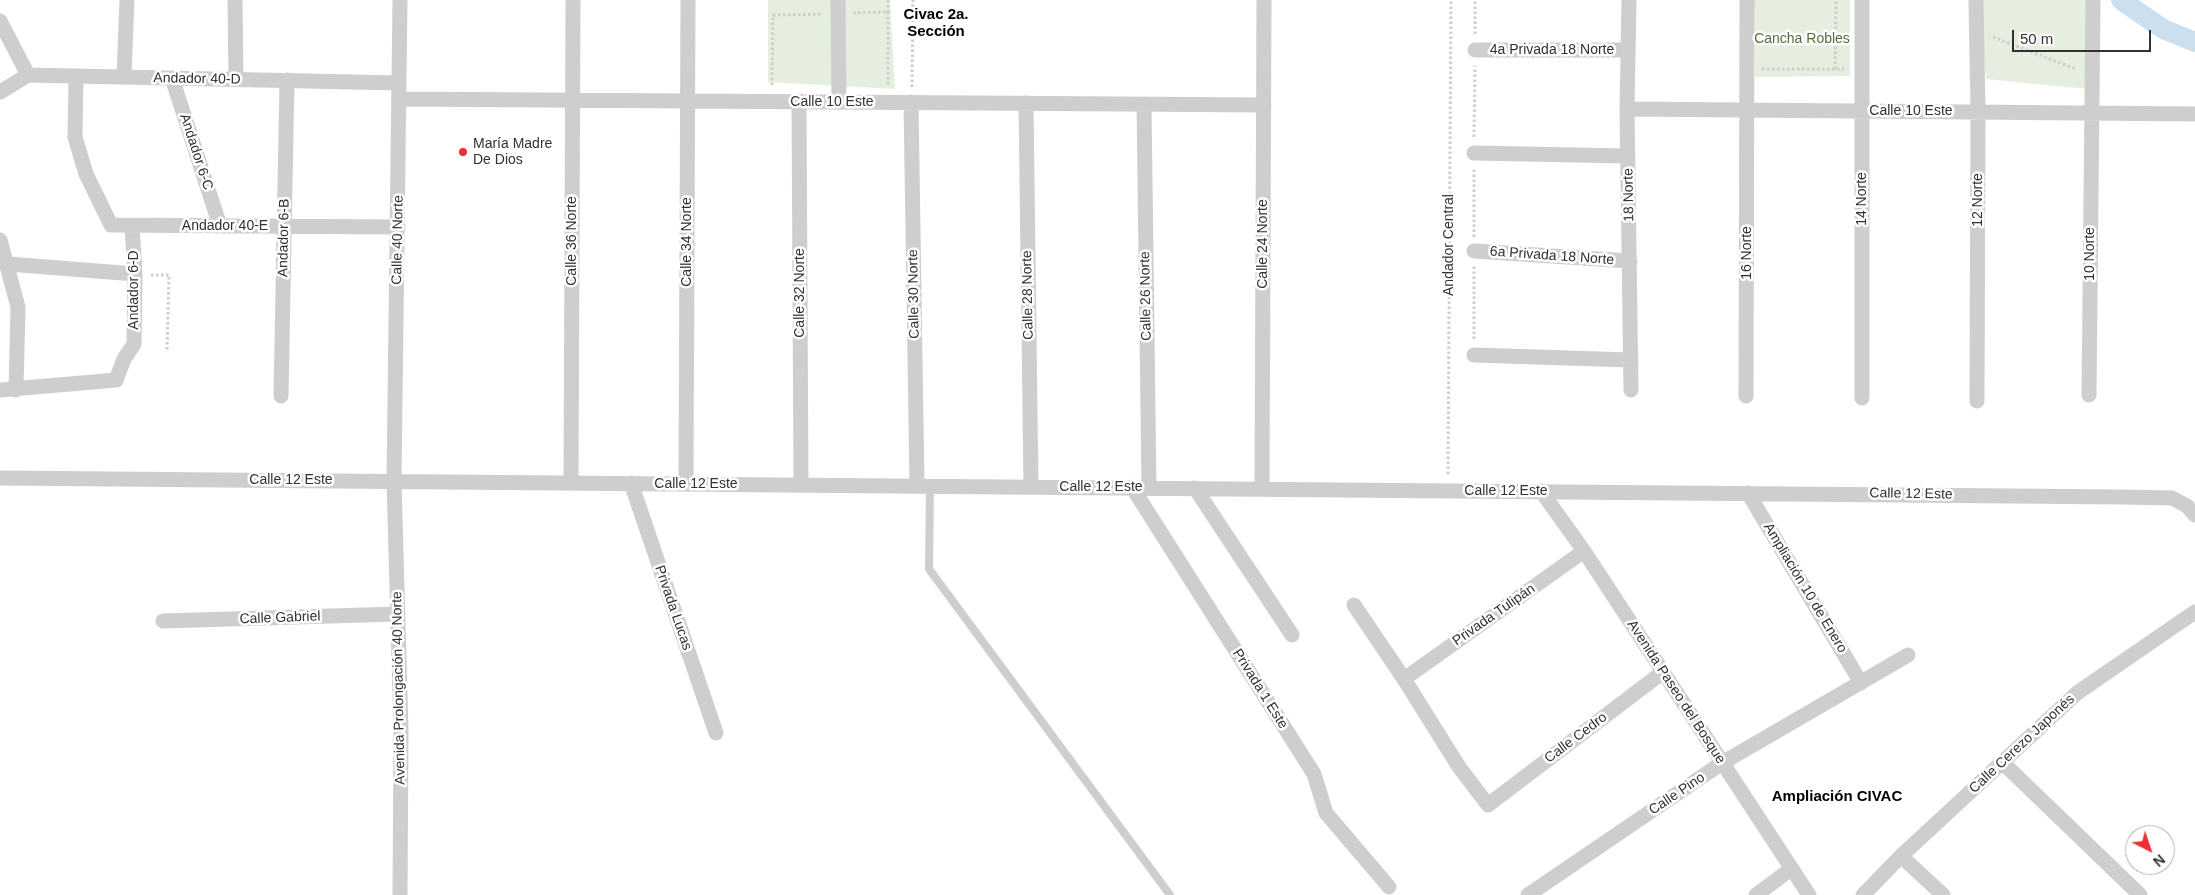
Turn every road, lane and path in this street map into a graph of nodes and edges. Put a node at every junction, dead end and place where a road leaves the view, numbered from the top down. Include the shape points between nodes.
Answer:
1 (127, 0) edge
2 (235, 0) edge
3 (400, 0) edge
4 (573, 0) edge
5 (688, 0) edge
6 (838, 0) edge
7 (888, 0) edge
8 (912, 0) edge
9 (1264, 0) edge
10 (1451, 0) edge
11 (1475, 0) edge
12 (1629, 0) edge
13 (1747, 0) edge
14 (1836, 0) edge
15 (1862, 0) edge
16 (1976, 0) edge
17 (2093, 0) edge
18 (888, 12) junction
19 (850, 14) dead end
20 (773, 15) dead end
21 (0, 21) edge
22 (1990, 35) dead end
23 (1475, 50) junction
24 (1628, 50) junction
25 (1844, 68) dead end
26 (1835, 69) junction
27 (1756, 70) dead end
28 (2091, 74) junction
29 (28, 76) junction
30 (76, 76) junction
31 (124, 77) junction
32 (172, 78) junction
33 (236, 80) junction
34 (287, 80) junction
35 (399, 83) junction
36 (0, 92) edge
37 (888, 92) dead end
38 (772, 94) dead end
39 (399, 99) junction
40 (572, 100) junction
41 (688, 101) junction
42 (799, 101) junction
43 (839, 102) junction
44 (911, 102) junction
45 (1026, 103) junction
46 (1144, 104) junction
47 (1264, 105) junction
48 (1627, 109) junction
49 (1747, 110) junction
50 (1862, 111) junction
51 (1978, 112) junction
52 (2091, 113) junction
53 (2195, 114) edge
54 (1474, 152) junction
55 (1628, 156) junction
56 (132, 226) junction
57 (220, 226) junction
58 (284, 226) junction
59 (398, 227) junction
60 (0, 240) edge
61 (1474, 251) junction
62 (1630, 261) junction
63 (8, 264) junction
64 (136, 274) junction
65 (169, 275) dead end
66 (167, 351) dead end
67 (1474, 355) joint
68 (1631, 360) junction
69 (0, 390) edge
70 (16, 390) junction
71 (1632, 390) dead end
72 (2089, 395) dead end
73 (281, 396) dead end
74 (1746, 396) dead end
75 (1862, 398) dead end
76 (1976, 401) dead end
77 (0, 478) edge
78 (394, 481) junction
79 (571, 483) junction
80 (631, 484) junction
81 (686, 484) junction
82 (802, 485) junction
83 (924, 486) junction
84 (1031, 487) junction
85 (1132, 488) junction
86 (1149, 488) junction
87 (1195, 488) junction
88 (1262, 488) junction
89 (1452, 490) junction
90 (1541, 491) junction
91 (1748, 493) junction
92 (2195, 516) edge
93 (1584, 550) junction
94 (1354, 605) dead end
95 (2195, 612) edge
96 (397, 614) junction
97 (163, 621) dead end
98 (1292, 635) dead end
99 (1908, 655) dead end
100 (1663, 672) junction
101 (1404, 679) junction
102 (1861, 683) junction
103 (716, 733) dead end
104 (2002, 762) junction
105 (1722, 763) junction
106 (1901, 856) junction
107 (1792, 868) junction
108 (1389, 887) dead end
109 (400, 895) edge
110 (1170, 895) edge
111 (1528, 895) edge
112 (1756, 895) edge
113 (1809, 895) edge
114 (1864, 895) edge
115 (1943, 895) edge
116 (2140, 895) edge

1 - 31 street
2 - 33 street
3 - 35 street, Calle 40 Norte
4 - 40 street, Calle 36 Norte
5 - 41 street, Calle 34 Norte
6 - 43 street
7 - 18 path
8 - 44 path
9 - 47 street, Calle 24 Norte
10 - 89 path, Andador Central via 1447,470
11 - 23 path, Andador Central
12 - 24 street, 18 Norte
13 - 49 street, 16 Norte
14 - 26 path
15 - 50 street, 14 Norte
16 - 51 street, 12 Norte
17 - 28 street, 10 Norte
18 - 19 path
18 - 37 path
20 - 38 path
21 - 29 street
22 - 28 path
23 - 24 street, 4a Privada 18 Norte
23 - 54 path, Andador Central
24 - 48 street, 18 Norte
25 - 26 path
26 - 27 path
28 - 52 street, 10 Norte
29 - 30 street, Andador 40-D
29 - 36 street, Andador 40-D
30 - 31 street, Andador 40-D
30 - 56 street, Andador 40-E via 75,137 86,174 111,226
31 - 32 street, Andador 40-D
32 - 33 street, Andador 40-D
32 - 57 street, Andador 6-C
33 - 34 street, Andador 40-D
34 - 35 street, Andador 40-D
34 - 58 street, Andador 6-B
35 - 39 street, Calle 40 Norte
39 - 40 street, Calle 10 Este
39 - 59 street, Calle 40 Norte
40 - 41 street, Calle 10 Este
40 - 79 street, Calle 36 Norte
41 - 42 street, Calle 10 Este
41 - 81 street, Calle 34 Norte
42 - 43 street, Calle 10 Este
42 - 82 street, Calle 32 Norte
43 - 44 street, Calle 10 Este
44 - 45 street, Calle 10 Este
44 - 83 street, Calle 30 Norte
45 - 46 street, Calle 10 Este
45 - 84 street, Calle 28 Norte
46 - 47 street, Calle 10 Este
46 - 86 street, Calle 26 Norte
47 - 88 street, Calle 24 Norte
48 - 49 street, Calle 10 Este
48 - 55 street, 18 Norte
49 - 50 street, Calle 10 Este
49 - 74 street, 16 Norte
50 - 51 street, Calle 10 Este
50 - 75 street, 14 Norte
51 - 52 street, Calle 10 Este
51 - 76 street, 12 Norte
52 - 53 street, Calle 10 Este
52 - 72 street, 10 Norte
54 - 55 street
54 - 61 path, Andador Central
55 - 62 street, 18 Norte
56 - 57 street, Andador 40-E
56 - 64 street, Andador 6-D
57 - 58 street, Andador 40-E
58 - 59 street, Andador 40-E
58 - 73 street, Andador 6-B
59 - 78 street, Calle 40 Norte
60 - 63 street
61 - 62 street, 6a Privada 18 Norte
61 - 67 path, Andador Central
62 - 68 street, 18 Norte
63 - 64 street
63 - 70 street via 18,308
64 - 70 street, Andador 6-D via 134,344 116,380
65 - 66 path
67 - 68 street
68 - 71 street, 18 Norte
69 - 70 street
77 - 78 street, Calle 12 Este
78 - 79 street, Calle 12 Este
78 - 96 street, Avenida Prolongación 40 Norte
79 - 80 street, Calle 12 Este
80 - 81 street, Calle 12 Este
80 - 103 street, Privada Lucas
81 - 82 street, Calle 12 Este
82 - 83 street, Calle 12 Este
83 - 84 street, Calle 12 Este
83 - 110 lane via 929,569
84 - 85 street, Calle 12 Este
85 - 86 street, Calle 12 Este
85 - 108 street, Privada 1 Este via 1314,774 1326,813
86 - 87 street, Calle 12 Este
87 - 88 street, Calle 12 Este
87 - 98 street
88 - 89 street, Calle 12 Este
89 - 90 street, Calle 12 Este
90 - 91 street, Calle 12 Este
90 - 93 street, Avenida Paseo del Bosque
91 - 92 street, Calle 12 Este via 2172,498 2187,506
91 - 102 street, Ampliación 10 de Enero
93 - 100 street, Avenida Paseo del Bosque
93 - 101 street, Privada Tulipán
94 - 101 street
95 - 104 street, Calle Cerezo Japonés via 2077,693
96 - 97 street, Calle Gabriel
96 - 109 street, Avenida Prolongación 40 Norte via 401,731
99 - 102 street, Calle Pino
100 - 101 street, Calle Cedro via 1488,804 1459,767
100 - 105 street, Avenida Paseo del Bosque
102 - 105 street, Calle Pino
104 - 106 street, Calle Cerezo Japonés
104 - 116 street
105 - 107 street, Avenida Paseo del Bosque
105 - 111 street, Calle Pino
106 - 114 street, Calle Cerezo Japonés
106 - 115 street
107 - 112 street
107 - 113 street, Avenida Paseo del Bosque

